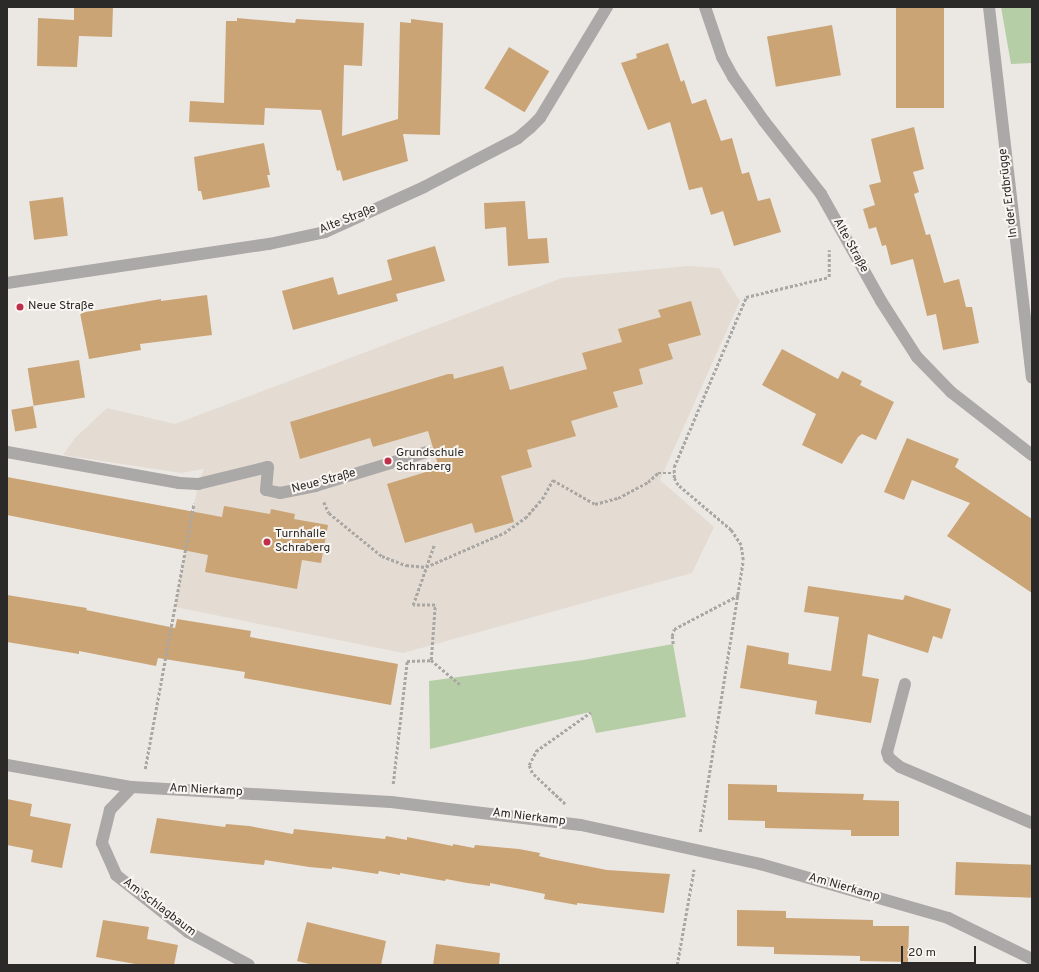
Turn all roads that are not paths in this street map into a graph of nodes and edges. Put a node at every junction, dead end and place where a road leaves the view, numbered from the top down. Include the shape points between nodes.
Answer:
1 (607, 7) edge
2 (705, 7) edge
3 (988, 7) edge
4 (7, 283) edge
5 (1032, 378) edge
6 (7, 452) edge
7 (427, 452) dead end
8 (1032, 455) edge
9 (905, 684) dead end
10 (7, 765) edge
11 (137, 787) junction
12 (1032, 823) edge
13 (1032, 959) edge
14 (249, 965) edge

1 - 4 street, Alte Straße via 540,118 530,128 518,138 424,187 325,232 269,244
2 - 8 street, Alte Straße via 722,57 733,78 821,194 881,301 917,357 951,392
3 - 5 street, In der Erdbrügge
6 - 7 street, Neue Straße via 179,483 198,484 268,467 266,490 280,493 315,486
9 - 12 street via 886,752 889,758 900,767
10 - 11 street, Am Nierkamp
11 - 13 street, Am Nierkamp via 391,802 581,825 760,864 948,918
11 - 14 street, Am Schlagbaum via 110,810 102,843 116,875 188,932

